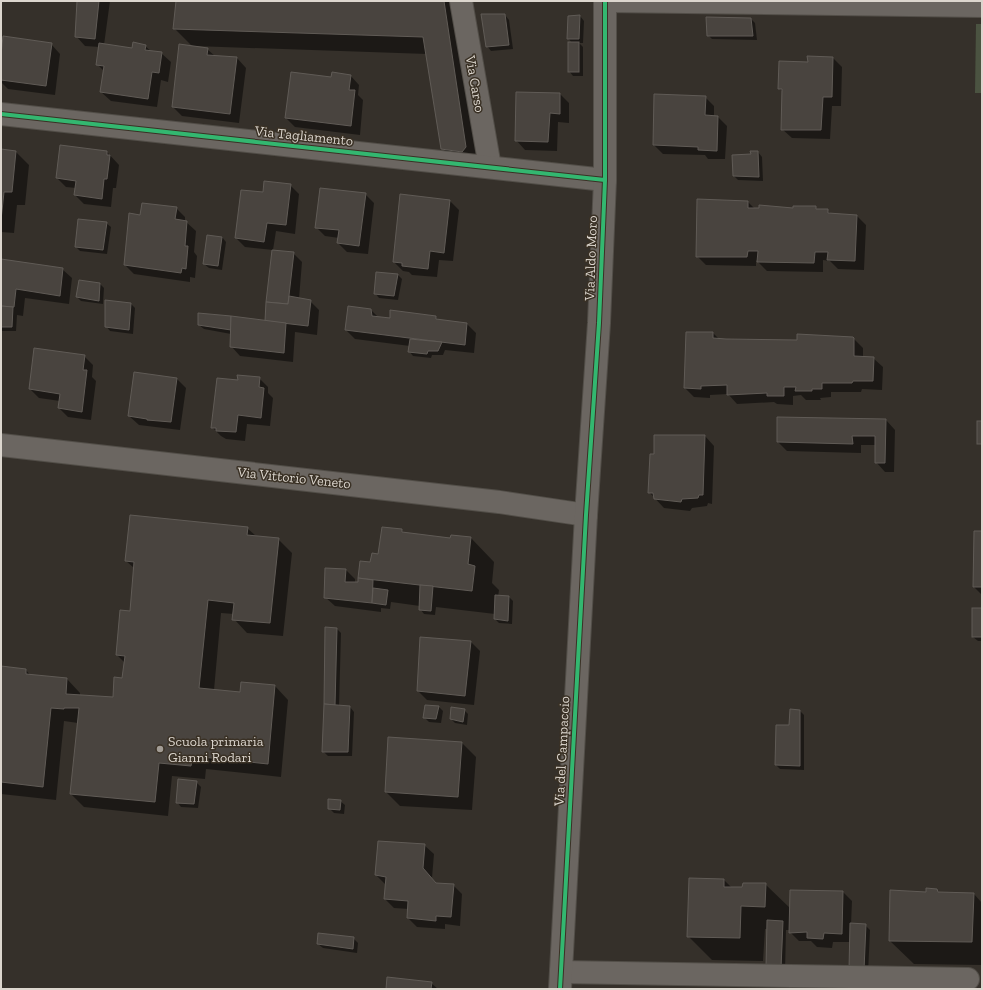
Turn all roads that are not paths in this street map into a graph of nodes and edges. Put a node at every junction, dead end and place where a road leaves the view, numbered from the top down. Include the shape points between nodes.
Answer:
1 (461, 1) edge
2 (606, 1) edge
3 (982, 6) edge
4 (1, 114) edge
5 (490, 167) junction
6 (605, 180) junction
7 (1, 445) edge
8 (586, 515) junction
9 (968, 979) dead end
10 (561, 981) edge

1 - 5 street, Via Carso
2 - 3 street
2 - 6 street, Via Aldo Moro
4 - 5 street, Via Tagliamento
5 - 6 street, Via Tagliamento
6 - 8 street, Via Aldo Moro via 599,323
7 - 8 street, Via Vittorio Veneto via 499,502
8 - 10 street, Via del Campaccio
9 - 10 street

